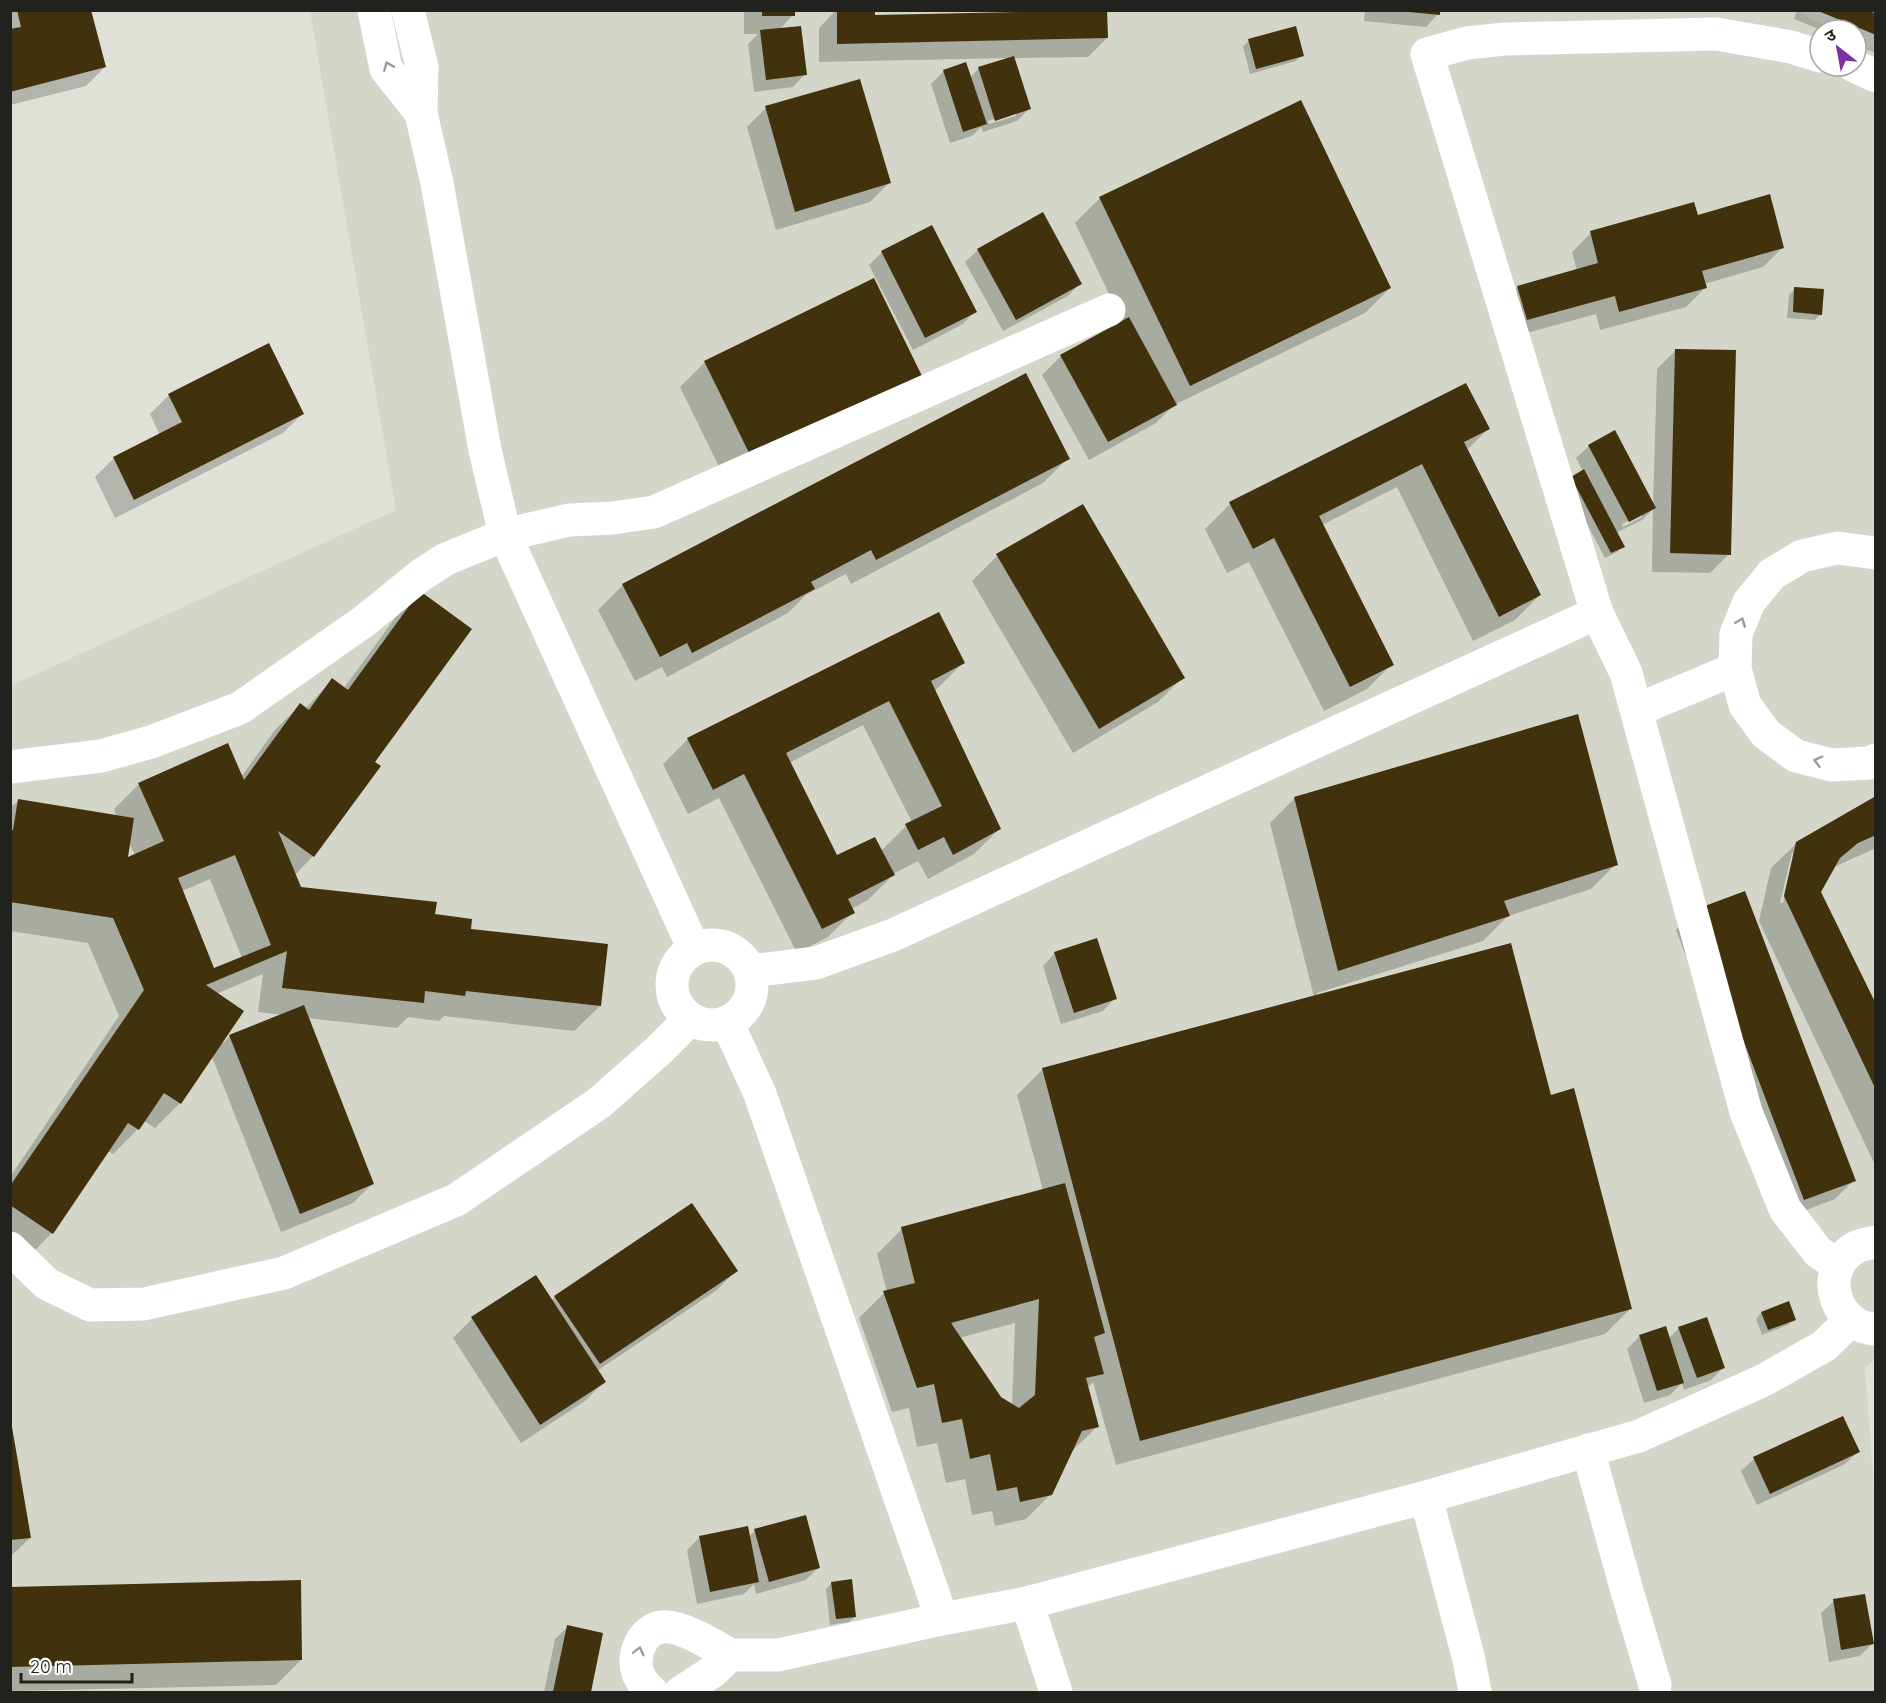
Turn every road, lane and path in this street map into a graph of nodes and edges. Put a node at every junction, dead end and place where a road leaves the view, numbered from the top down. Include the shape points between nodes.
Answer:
1 (374, 10) edge
2 (408, 10) edge
3 (1808, 52) edge
4 (421, 113) junction
5 (1109, 310) dead end
6 (505, 535) junction
7 (1874, 551) edge
8 (1597, 613) junction
9 (1735, 669) junction
10 (1637, 711) junction
11 (1875, 760) edge
12 (10, 767) edge
13 (694, 949) junction
14 (750, 971) junction
15 (690, 1019) junction
16 (727, 1022) junction
17 (1875, 1242) edge
18 (10, 1248) edge
19 (1838, 1265) junction
20 (1863, 1325) edge
21 (1588, 1450) junction
22 (1426, 1497) junction
23 (1027, 1603) junction
24 (942, 1619) junction
25 (730, 1655) junction
26 (1654, 1685) dead end
27 (652, 1692) edge
28 (681, 1692) edge
29 (1056, 1692) edge
30 (1475, 1692) edge

4 -> 1 lane via 386,69
2 - 4 lane via 422,67
3 - 8 lane via 1716,34 1504,39 1467,43 1427,54
4 - 6 lane via 485,450
5 - 6 lane via 654,512 569,520
6 - 12 lane via 446,559 421,575 363,622 240,708 151,742 101,756
6 - 13 lane
9 -> 7 lane via 1737,634 1745,612 1772,574 1802,556 1837,548
8 - 10 lane via 1626,673
8 - 14 lane via 893,935 816,963
9 - 10 lane
11 -> 9 lane via 1832,765 1796,756 1766,734 1745,705
10 - 19 lane via 1746,1112 1785,1209 1818,1252
13 - 14 lane via 712,944 726,946 738,953
13 - 15 lane via 678,962 671,987 674,1000
14 - 16 lane via 752,991 747,1004
15 - 16 lane via 702,1024
15 - 18 lane via 599,1103 456,1200 284,1273 144,1304 90,1305 47,1284
16 - 24 lane via 760,1094
17 - 19 lane via 1848,1252
19 - 20 lane via 1834,1277 1837,1304
20 - 21 lane via 1762,1381 1639,1436
21 - 22 lane
21 - 26 lane
22 - 23 lane
22 - 30 lane
23 - 24 lane
23 - 29 lane
24 - 25 lane via 778,1655
27 -> 25 lane via 637,1669 639,1648 651,1631 672,1628
25 - 28 lane

